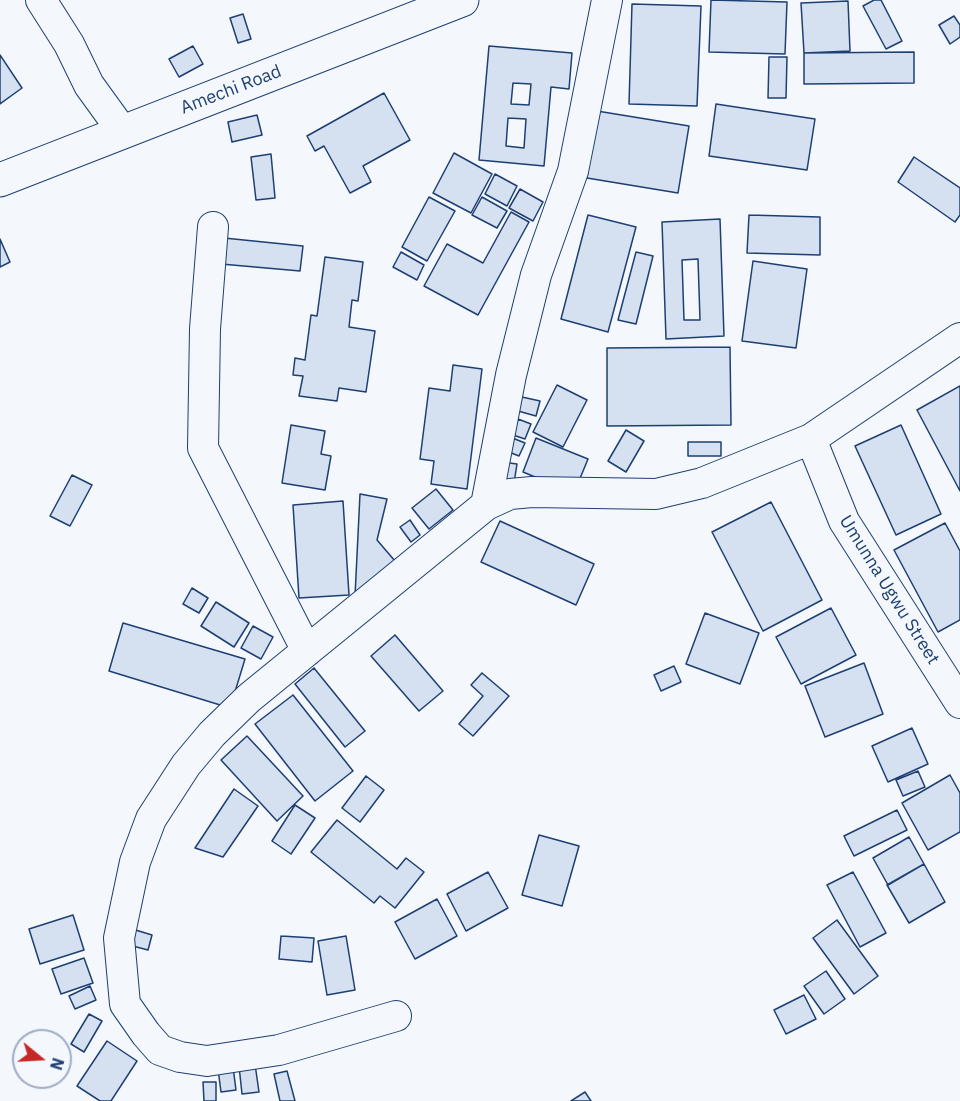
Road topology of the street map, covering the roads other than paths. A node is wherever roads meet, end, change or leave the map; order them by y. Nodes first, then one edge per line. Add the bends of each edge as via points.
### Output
1 (41, 0) edge
2 (462, 0) edge
3 (607, 0) edge
4 (123, 132) junction
5 (0, 180) edge
6 (213, 227) dead end
7 (960, 338) edge
8 (811, 439) junction
9 (486, 505) junction
10 (307, 651) junction
11 (960, 704) edge
12 (396, 1016) dead end

1 - 4 street via 89,85
2 - 4 main road, Amechi Road
3 - 9 street via 573,171 537,275 511,375
4 - 5 main road, Amechi Road
6 - 10 street via 205,329 203,448
7 - 8 street
8 - 9 street via 702,483 656,494 532,492 510,495
8 - 11 street, Umunna Ugwu Street via 844,521
9 - 10 street
10 - 12 street via 212,734 186,765 151,819 135,862 119,938 125,1004 160,1050 207,1061 279,1050

